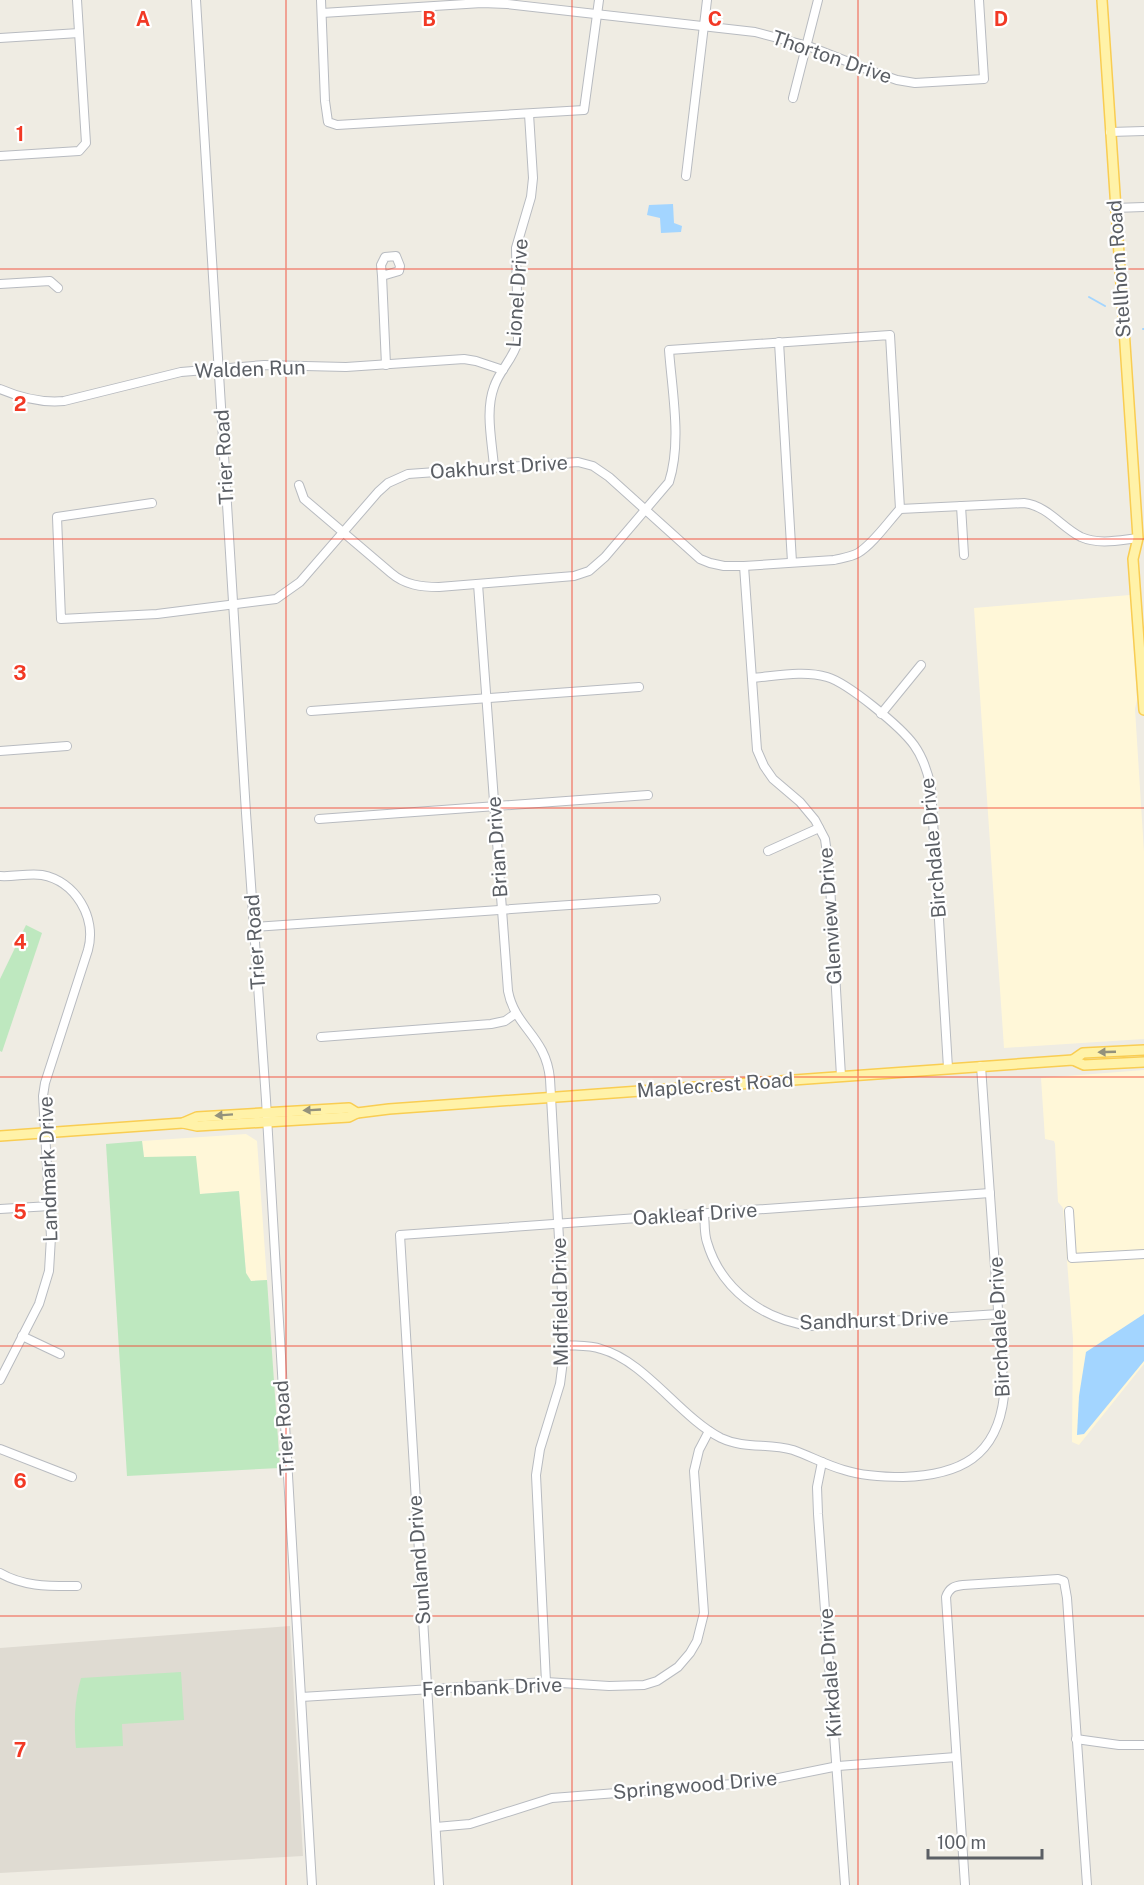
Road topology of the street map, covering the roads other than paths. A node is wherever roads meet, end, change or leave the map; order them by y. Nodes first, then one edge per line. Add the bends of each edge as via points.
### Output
1 (77, 0) edge
2 (196, 0) edge
3 (321, 0) edge
4 (599, 0) edge
5 (707, 0) edge
6 (818, 0) edge
7 (979, 0) edge
8 (1102, 0) edge
9 (322, 13) junction
10 (598, 13) junction
11 (704, 26) junction
12 (79, 33) junction
13 (0, 38) edge
14 (808, 46) junction
15 (794, 98) dead end
16 (529, 114) junction
17 (1144, 131) edge
18 (1110, 132) junction
19 (0, 156) edge
20 (686, 176) dead end
21 (1144, 207) edge
22 (1114, 208) junction
23 (382, 276) dead end
24 (0, 284) edge
25 (58, 288) dead end
26 (779, 342) junction
27 (386, 365) junction
28 (219, 369) junction
29 (503, 370) junction
30 (0, 389) edge
31 (494, 466) junction
32 (299, 485) dead end
33 (152, 503) dead end
34 (961, 506) junction
35 (900, 509) junction
36 (645, 510) junction
37 (342, 533) junction
38 (1138, 538) junction
39 (1144, 550) edge
40 (964, 555) dead end
41 (792, 562) junction
42 (744, 566) junction
43 (478, 584) junction
44 (232, 605) junction
45 (921, 665) dead end
46 (752, 678) junction
47 (639, 687) dead end
48 (486, 697) junction
49 (1144, 710) edge
50 (311, 711) dead end
51 (881, 714) junction
52 (67, 746) dead end
53 (0, 751) edge
54 (648, 795) dead end
55 (495, 806) junction
56 (319, 819) dead end
57 (819, 828) junction
58 (768, 851) dead end
59 (0, 876) edge
60 (656, 898) dead end
61 (501, 910) junction
62 (254, 927) junction
63 (515, 1014) junction
64 (321, 1037) dead end
65 (1144, 1050) edge
66 (1073, 1060) junction
67 (1144, 1062) edge
68 (981, 1066) junction
69 (948, 1068) junction
70 (841, 1076) junction
71 (551, 1098) junction
72 (266, 1112) junction
73 (357, 1113) junction
74 (183, 1123) junction
75 (266, 1123) junction
76 (45, 1132) junction
77 (0, 1136) edge
78 (990, 1193) junction
79 (50, 1206) junction
80 (0, 1209) edge
81 (1069, 1211) dead end
82 (704, 1214) junction
83 (558, 1224) junction
84 (400, 1235) joint
85 (1144, 1254) edge
86 (999, 1314) junction
87 (22, 1336) junction
88 (565, 1345) junction
89 (60, 1354) dead end
90 (0, 1380) edge
91 (709, 1431) junction
92 (0, 1449) edge
93 (822, 1462) junction
94 (72, 1477) dead end
95 (0, 1574) edge
96 (77, 1586) dead end
97 (546, 1682) junction
98 (427, 1689) junction
99 (301, 1697) junction
100 (1076, 1739) junction
101 (1144, 1745) edge
102 (956, 1757) junction
103 (838, 1766) junction
104 (436, 1827) junction
105 (312, 1885) edge
106 (439, 1885) edge
107 (845, 1885) edge
108 (965, 1885) edge
109 (1087, 1885) edge

1 - 12 street
2 - 28 street, Trier Road
3 - 9 street
4 - 10 street
5 - 11 street
6 - 14 street
7 - 14 street, Thorton Drive via 984,79 915,83 897,80
8 - 18 main road, Stellhorn Road
9 - 10 street, Thorton Drive via 483,3
9 - 16 street via 328,122 338,125
10 - 11 street, Thorton Drive
10 - 16 street via 584,110
11 - 14 street, Thorton Drive via 755,32
11 - 20 street
12 - 13 street
12 - 19 street via 86,143 79,151
14 - 15 street
16 - 29 street, Lionel Drive via 533,178 516,248 518,341
17 - 18 street
18 - 22 main road, Stellhorn Road
21 - 22 street
22 - 38 main road, Stellhorn Road
23 - 27 street
24 - 25 street via 50,281
26 - 35 street via 890,335
26 - 36 street via 669,350 674,468 669,482
26 - 41 street
27 - 28 street, Walden Run
27 - 29 street, Walden Run via 464,359
28 - 30 street, Walden Run via 172,373 64,401 17,396
28 - 44 street, Trier Road
29 - 31 street, Lionel Drive via 490,402
31 - 36 street, Oakhurst Drive via 583,462 597,468
31 - 37 street, Oakhurst Drive via 399,477 378,492
32 - 37 street via 304,499
33 - 44 street, Oakhurst Drive via 57,517 61,619
34 - 35 street
34 - 38 street via 1034,504 1083,537 1103,541
34 - 40 street
35 - 41 street, Oakhurst Drive via 859,553 834,560
36 - 42 street, Oakhurst Drive via 700,559 724,566
36 - 43 street via 605,557 583,574
37 - 43 street via 406,583 428,587
37 - 44 street, Oakhurst Drive via 286,593 269,600
38 - 39 main road, Stellhorn Road
38 - 49 main road, Stellhorn Road via 1133,558
41 - 42 street, Oakhurst Drive
42 - 46 street, Glenview Drive
43 - 48 street, Brian Drive
44 - 62 street, Trier Road
45 - 51 street
46 - 51 street, Birchdale Drive via 811,674 826,677
46 - 57 street, Glenview Drive via 757,750 764,766 808,810
47 - 48 street
48 - 50 street
48 - 55 street, Brian Drive
51 - 69 street, Birchdale Drive via 913,743 931,788
52 - 53 street
54 - 55 street
55 - 56 street
55 - 61 street, Brian Drive
57 - 58 street
57 - 70 street, Glenview Drive via 825,838 829,868
59 - 76 street, Landmark Drive via 42,875 60,881 80,900 90,926 89,946 45,1083
60 - 61 street
61 - 62 street
61 - 63 street, Brian Drive via 508,991
62 - 72 street, Trier Road
63 - 64 street via 491,1024
63 - 71 street, Brian Drive via 545,1054
65 -> 66 main road, Maplecrest Road via 1083,1053
66 - 67 main road, Maplecrest Road via 1084,1065
66 - 68 main road, Maplecrest Road
68 - 69 main road, Maplecrest Road
68 - 78 street, Birchdale Drive
69 - 70 main road, Maplecrest Road
70 - 71 main road, Maplecrest Road
71 - 73 main road, Maplecrest Road
71 - 83 street, Midfield Drive
73 -> 72 main road, Maplecrest Road via 349,1108
72 -> 74 main road, Maplecrest Road via 197,1117
72 - 75 street, Trier Road
73 - 75 main road, Maplecrest Road via 349,1117
74 - 75 main road, Maplecrest Road
74 - 76 main road, Maplecrest Road
75 - 99 street, Trier Road
76 - 77 main road, Maplecrest Road
76 - 79 street, Landmark Drive
78 - 82 street, Oakleaf Drive
78 - 86 street, Birchdale Drive
79 - 80 street
79 - 87 street, Landmark Drive via 49,1271 39,1304
81 - 85 street via 1072,1258
82 - 83 street, Oakleaf Drive
82 - 86 street, Sandhurst Drive via 706,1241 725,1278 751,1304 784,1321 812,1326
83 - 84 street, Oakleaf Drive
83 - 88 street, Midfield Drive
84 - 98 street, Sunland Drive
86 - 93 street, Birchdale Drive via 1004,1396 998,1428 978,1455 965,1464 933,1474 882,1477 845,1471
87 - 89 street
87 - 90 street, Landmark Drive
88 - 91 street via 599,1348 624,1359
88 - 97 street, Midfield Drive via 560,1384 540,1449 537,1475
91 - 93 street via 737,1444 780,1447
91 - 97 street, Fernbank Drive via 694,1471 704,1613 697,1641 678,1667 657,1681 633,1686
92 - 94 street
93 - 103 street, Kirkdale Drive via 817,1487 818,1515
95 - 96 street via 39,1586
97 - 98 street, Fernbank Drive
98 - 99 street, Fernbank Drive
98 - 104 street, Sunland Drive
99 - 105 street, Trier Road
100 - 101 street
100 - 102 street via 1064,1581 954,1586 948,1590 946,1604
100 - 109 street
102 - 103 street, Springwood Drive
102 - 108 street
103 - 104 street, Springwood Drive via 759,1782 552,1798 470,1824
103 - 107 street, Kirkdale Drive
104 - 106 street, Sunland Drive

